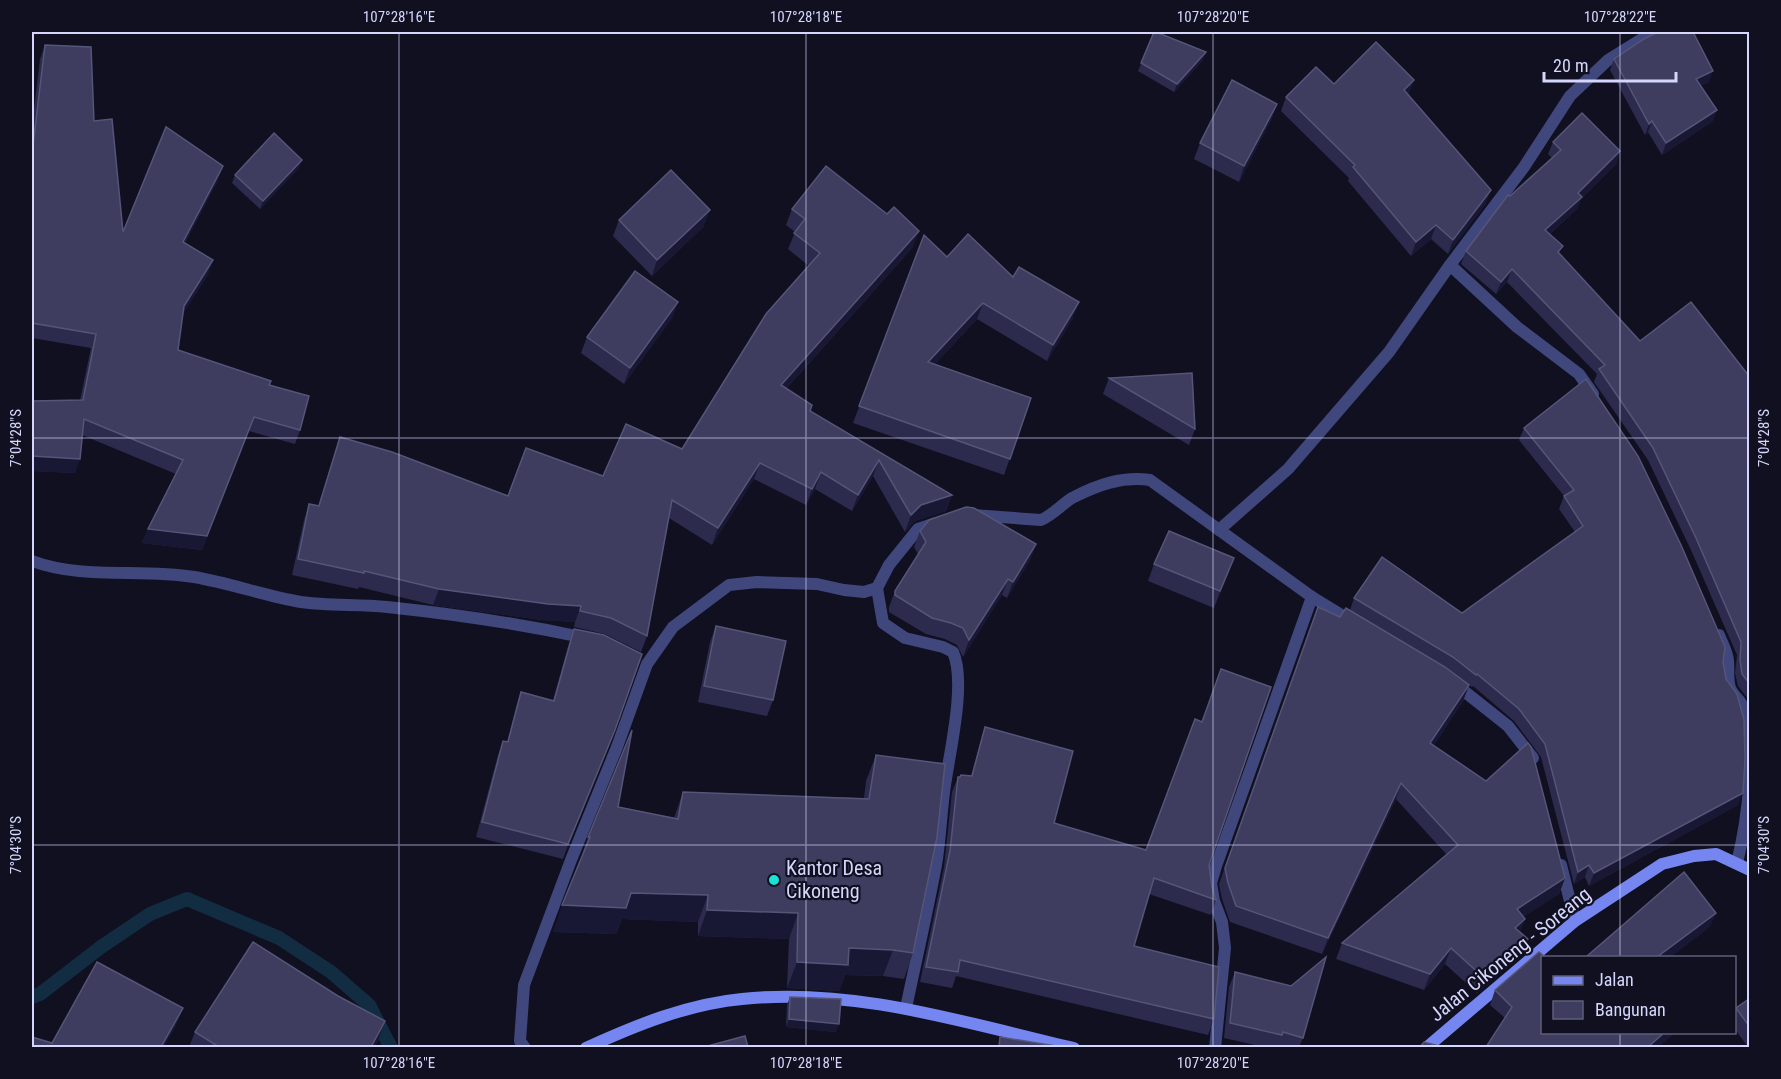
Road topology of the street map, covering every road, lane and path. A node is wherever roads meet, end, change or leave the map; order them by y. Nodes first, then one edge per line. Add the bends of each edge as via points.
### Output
1 (1653, 32) edge
2 (1450, 265) junction
3 (1598, 401) edge
4 (1219, 530) junction
5 (32, 561) edge
6 (877, 588) junction
7 (1312, 597) junction
8 (1715, 627) edge
9 (1362, 628) edge
10 (603, 642) edge
11 (1444, 676) edge
12 (1536, 770) edge
13 (1557, 851) edge
14 (1737, 863) junction
15 (1749, 870) edge
16 (1575, 921) junction
17 (906, 1008) junction
18 (525, 1047) edge
19 (586, 1047) edge
20 (1074, 1047) edge
21 (1215, 1047) edge
22 (1426, 1047) edge

1 - 2 street via 1608,60 1570,96 1524,167
2 - 3 street via 1517,327 1579,374
2 - 4 street via 1389,352 1288,469
4 - 6 street via 1150,480 1120,479 1071,499 1041,520 954,517 918,529 889,565
4 - 7 street
5 - 10 street via 96,572 194,577 301,602 386,607 536,627
6 - 17 street via 883,623 905,638 953,652 959,675 936,864
6 - 18 street via 864,591 757,582 729,585 673,627 643,662 524,985 520,1041
7 - 9 street
7 - 21 street via 1211,884 1225,948
8 - 14 street via 1729,658 1730,690 1740,702 1748,731 1745,830
11 - 12 street via 1508,726 1533,759
13 - 16 street
14 - 15 street, Jalan Cikoneng - Soreang
14 - 16 street, Jalan Cikoneng - Soreang via 1716,854 1662,864
16 - 22 street, Jalan Cikoneng - Soreang
17 - 19 street via 822,996 742,999 674,1012
17 - 20 street

